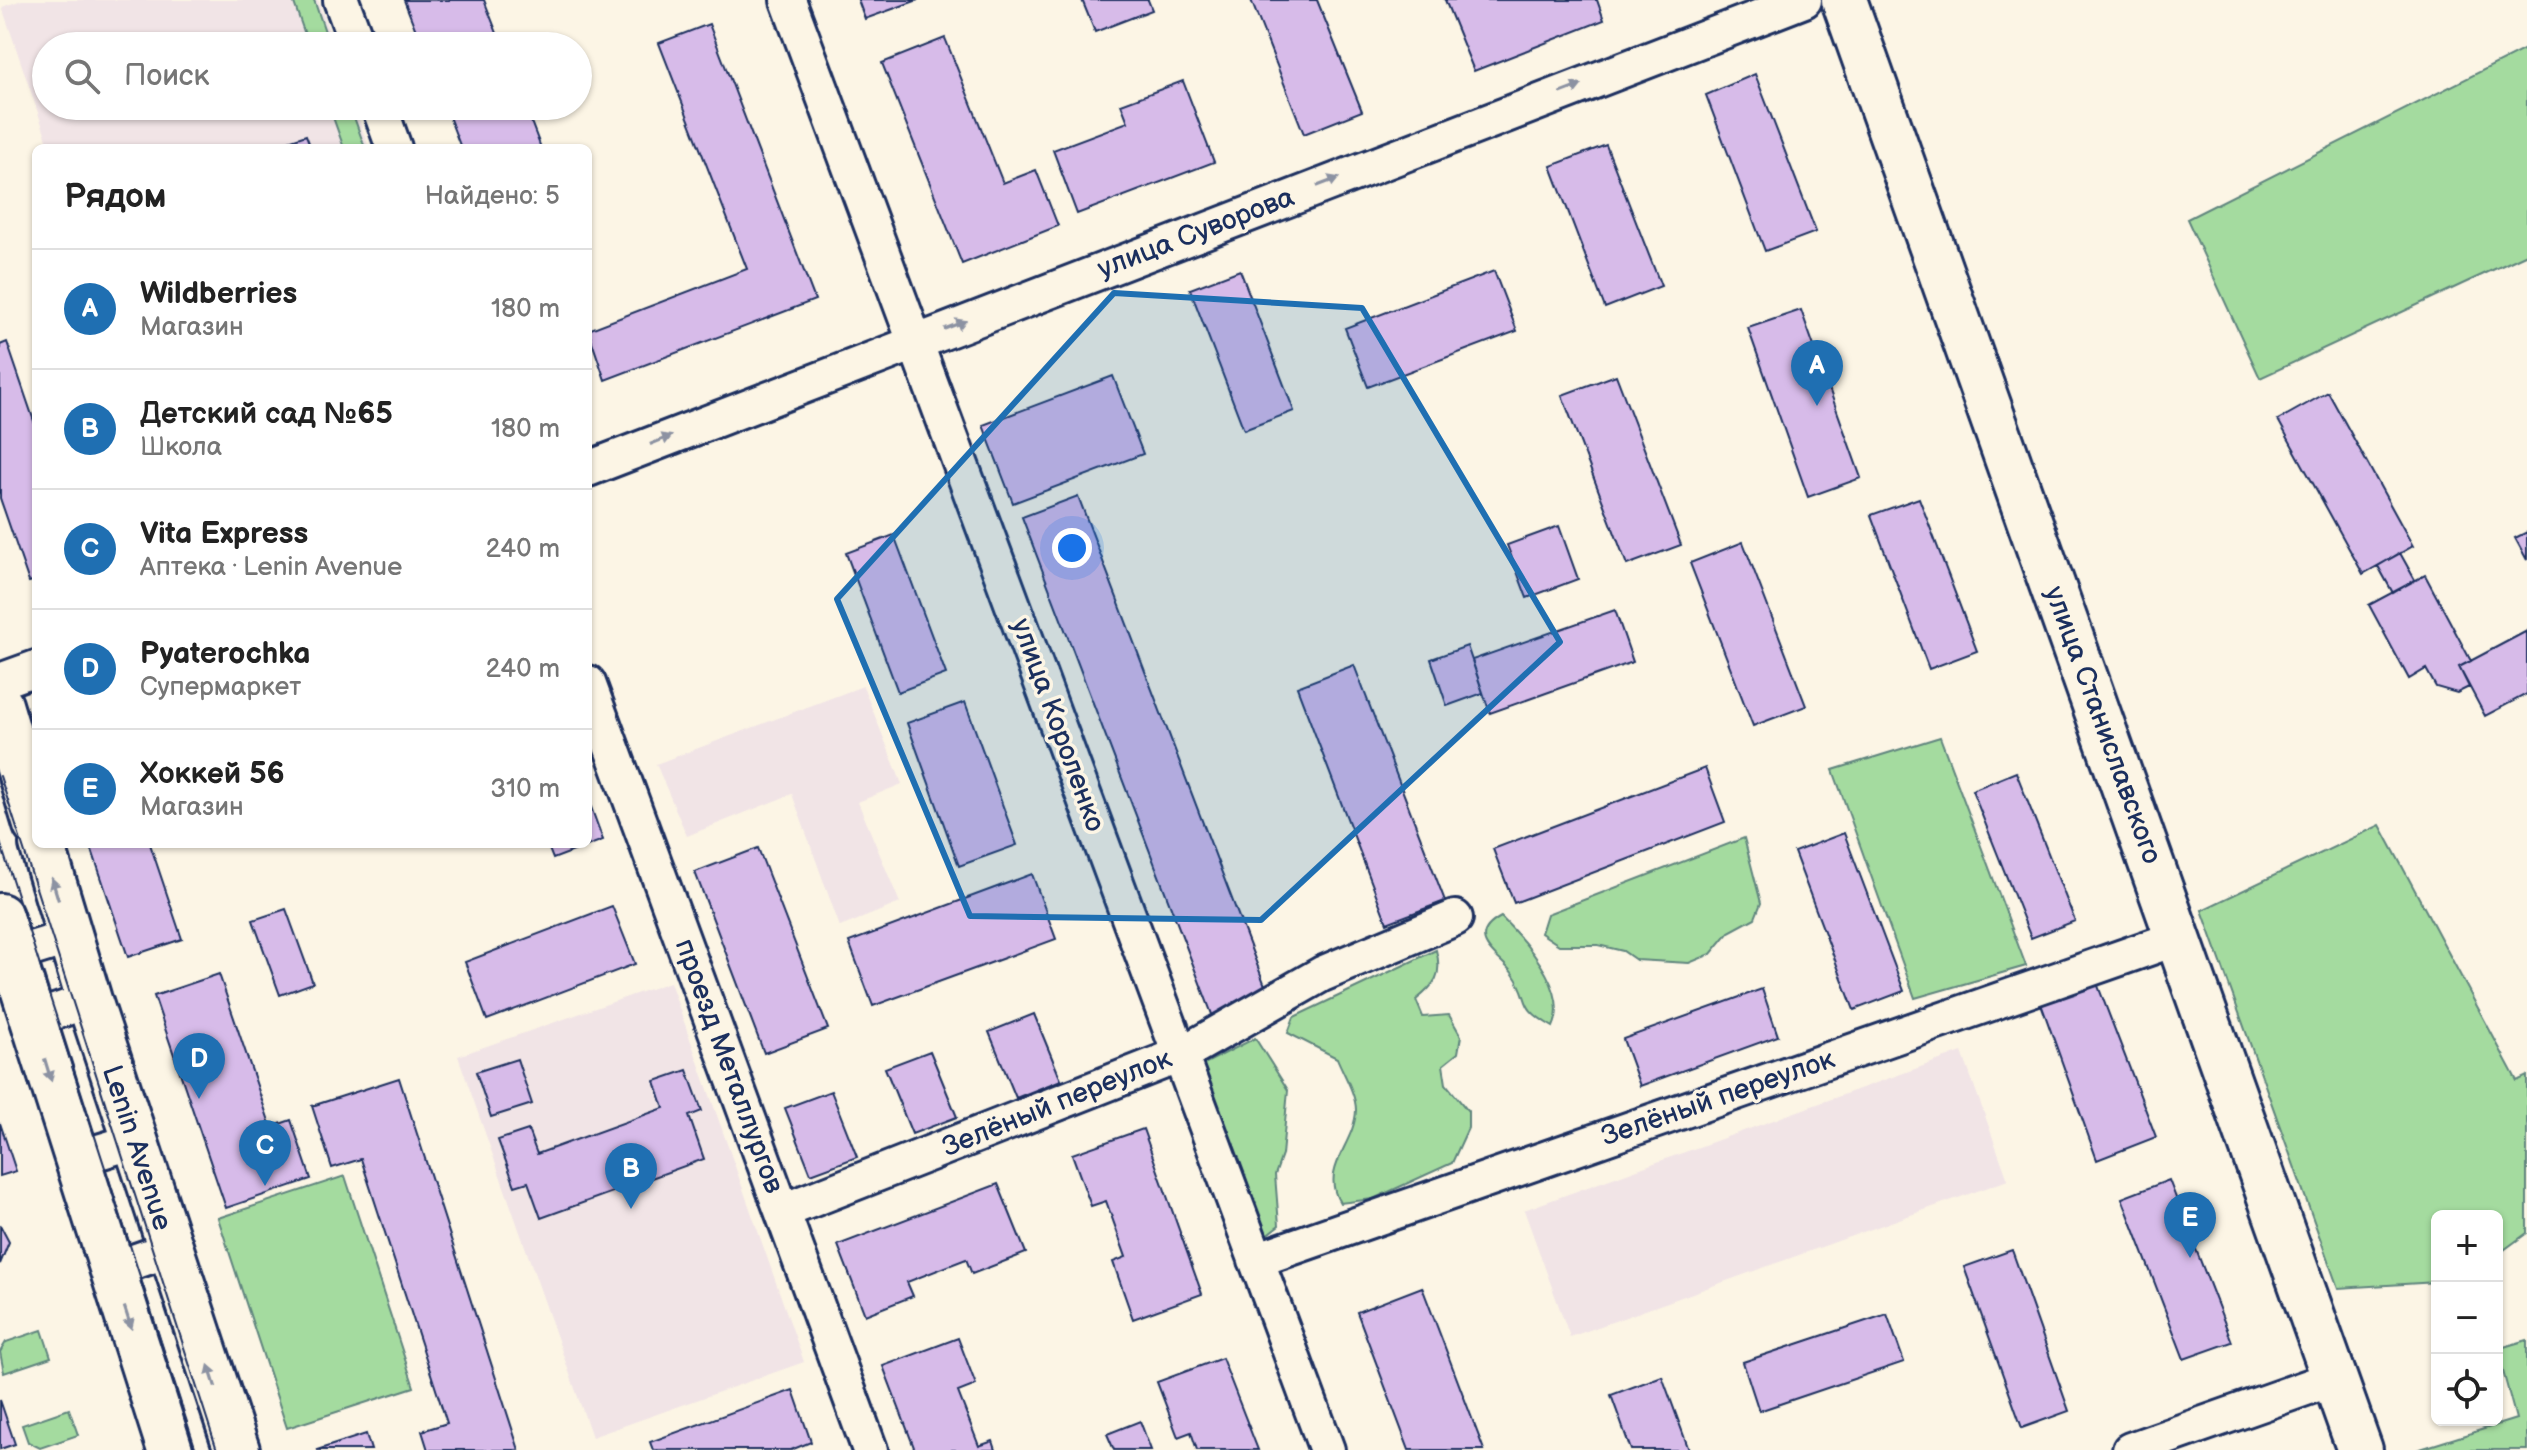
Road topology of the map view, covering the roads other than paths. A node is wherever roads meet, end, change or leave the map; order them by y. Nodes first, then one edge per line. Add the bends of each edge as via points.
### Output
1 (341, 0) edge
2 (788, 0) edge
3 (1804, 0) edge
4 (1844, 0) edge
5 (353, 32) edge
6 (384, 120) edge
7 (393, 144) edge
8 (914, 340) junction
9 (592, 467) edge
10 (32, 669) edge
11 (0, 681) edge
12 (592, 694) edge
13 (0, 705) edge
14 (32, 812) edge
15 (43, 848) edge
16 (1455, 918) dead end
17 (6, 935) edge
18 (70, 937) junction
19 (2180, 937) junction
20 (89, 1000) junction
21 (32, 1020) junction
22 (1180, 1055) junction
23 (135, 1141) junction
24 (75, 1159) junction
25 (783, 1211) junction
26 (171, 1249) junction
27 (1256, 1260) junction
28 (113, 1269) junction
29 (2337, 1377) junction
30 (227, 1447) edge
31 (170, 1450) edge
32 (870, 1450) edge
33 (1327, 1450) edge
34 (2130, 1450) edge
35 (2360, 1450) edge

1 - 5 street
2 - 8 street, улица Короленко
8 -> 3 street, улица Суворова
4 - 19 main road, улица Станиславского
6 - 7 street
9 -> 8 street, улица Суворова
8 - 22 street, улица Короленко
10 - 11 street
12 - 25 street, проезд Металлургов
13 - 14 main road
18 -> 15 main road, Lenin Avenue
16 - 22 street, Зелёный переулок via 1322,974
17 - 18 street
17 - 21 main road
18 - 20 main road, Lenin Avenue
19 - 27 street, Зелёный переулок
19 - 29 main road, улица Станиславского
20 - 21 street
20 - 23 main road, Lenin Avenue
21 -> 24 main road
22 - 25 street, Зелёный переулок
22 - 27 street, улица Короленко
23 - 24 street
23 - 26 main road, Lenin Avenue
24 - 28 main road
25 - 32 street, проезд Металлургов
26 - 28 street
30 -> 26 main road, Lenin Avenue
27 - 33 street, улица Короленко
28 -> 31 main road
29 - 34 street
29 - 35 main road, улица Станиславского

